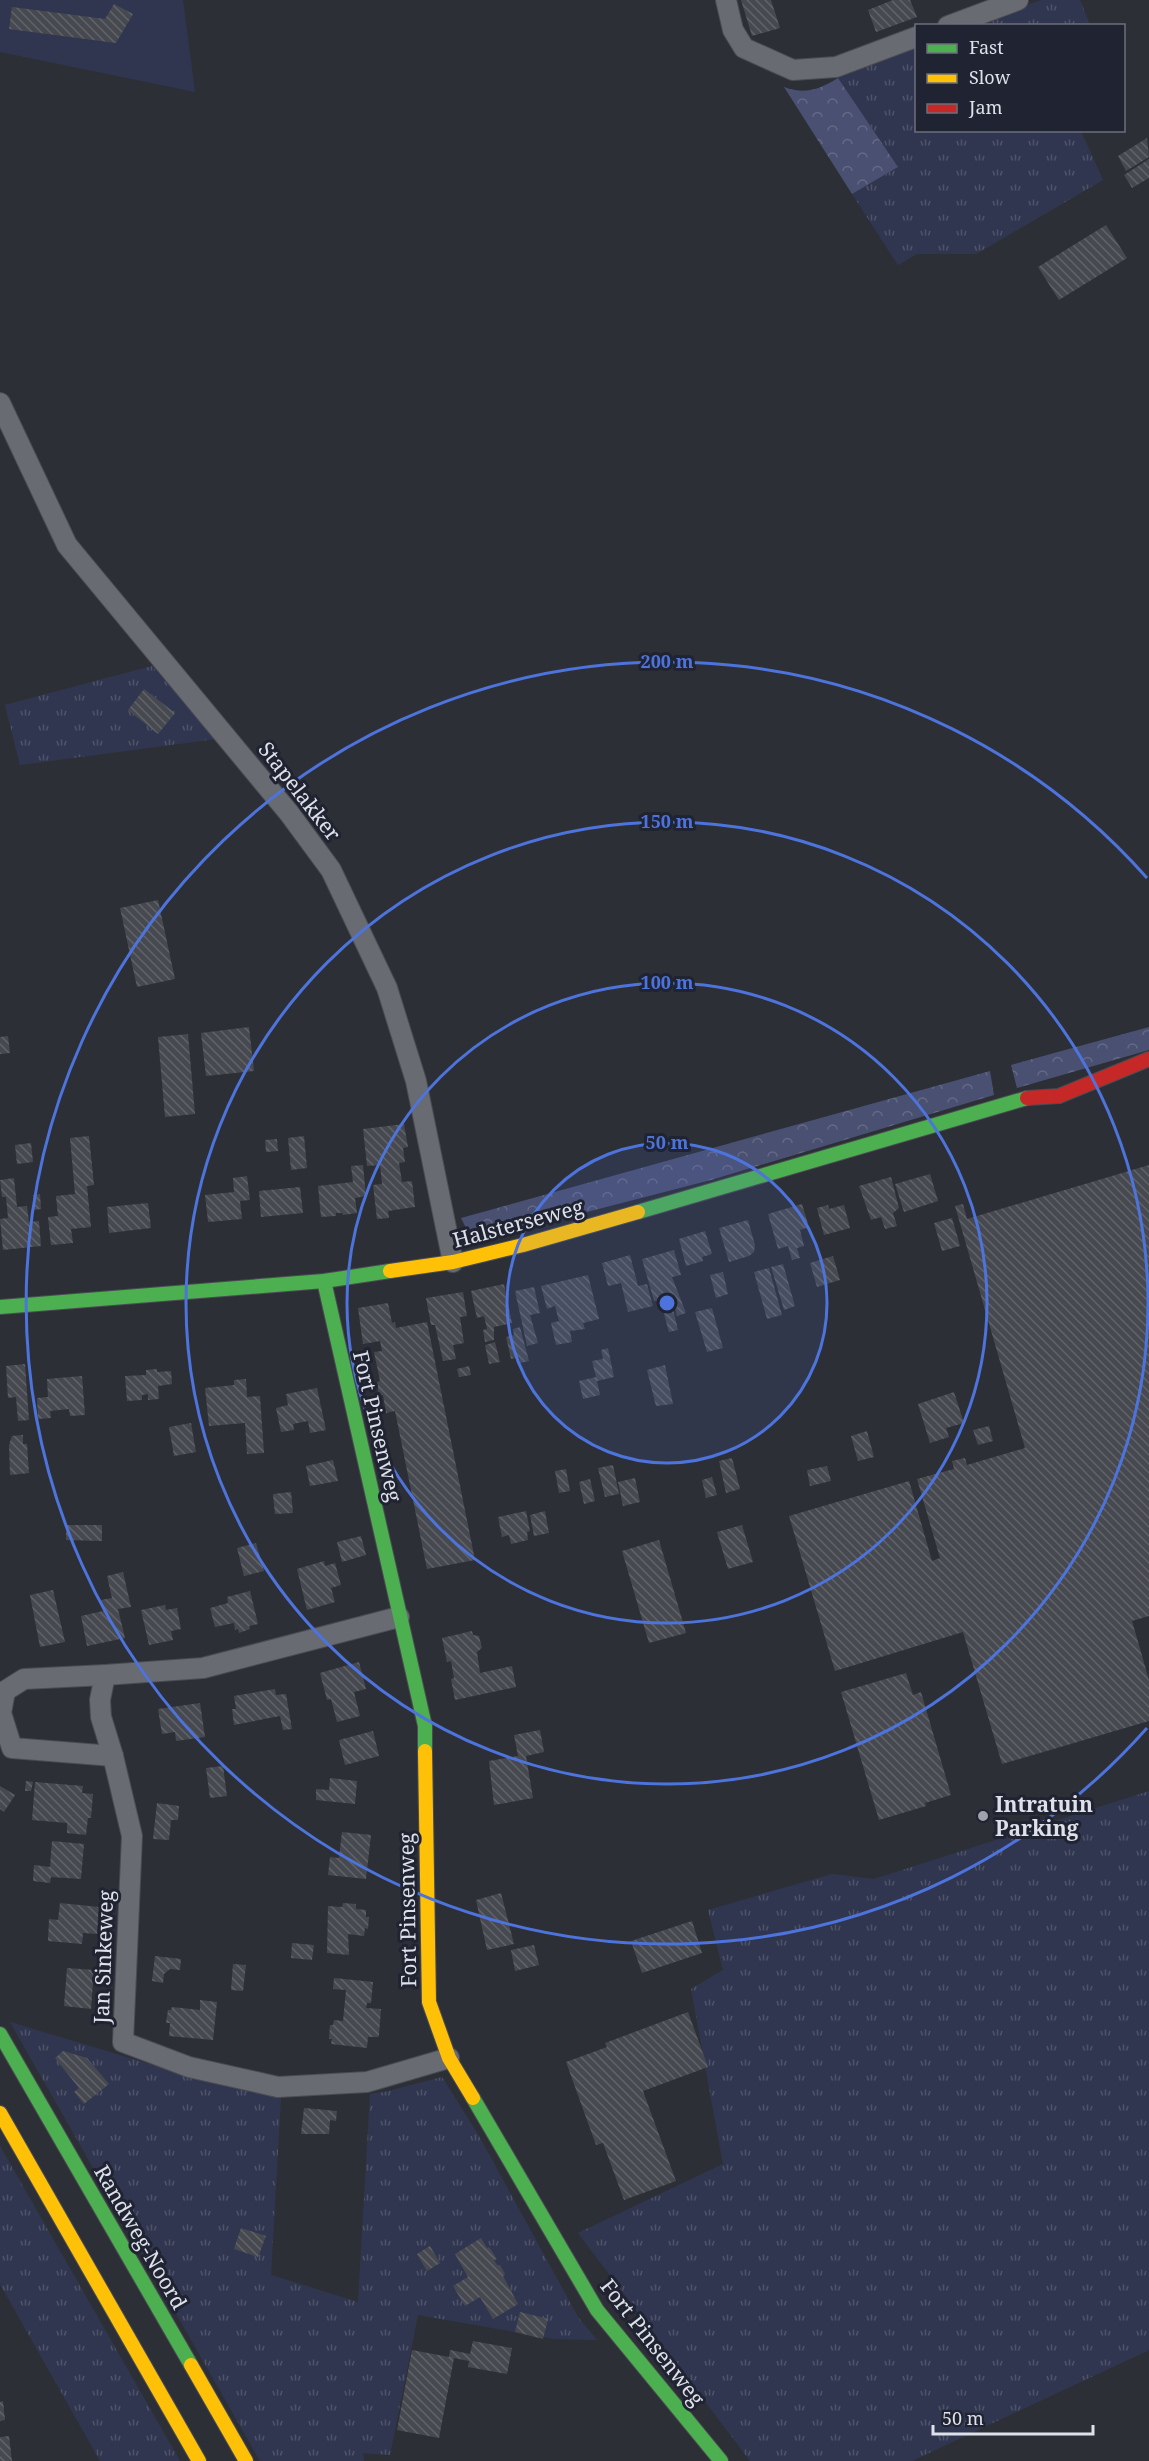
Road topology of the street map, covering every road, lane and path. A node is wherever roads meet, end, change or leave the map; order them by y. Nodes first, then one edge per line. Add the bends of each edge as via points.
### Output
1 (726, 0) edge
2 (1018, 0) edge
3 (953, 24) edge
4 (915, 37) edge
5 (0, 403) edge
6 (1149, 1059) edge
7 (1055, 1081) dead end
8 (1031, 1097) junction
9 (453, 1262) junction
10 (324, 1281) junction
11 (0, 1307) edge
12 (399, 1617) junction
13 (105, 1675) junction
14 (113, 1756) junction
15 (0, 2034) edge
16 (449, 2058) junction
17 (0, 2113) edge
18 (199, 2461) edge
19 (246, 2461) edge
20 (721, 2461) edge

1 - 4 street via 734,30 744,48 793,70 836,67
2 - 3 street
5 - 9 street, Stapelakker via 67,545 289,813 331,870 387,988 413,1071
6 - 8 main road, Halsterseweg via 1059,1096
7 - 8 main road, Halsterseweg
8 - 9 main road, Halsterseweg via 524,1245
9 - 10 main road, Halsterseweg
10 - 11 main road, Halsterseweg
10 - 12 main road, Fort Pinsenweg
12 - 13 street via 203,1668
12 - 16 main road, Fort Pinsenweg via 425,1726 429,2002
13 - 14 street, Jan Sinkeweg via 101,1717
13 - 14 street via 24,1679 5,1691 1,1713 12,1748
14 - 16 street, Jan Sinkeweg via 132,1836 123,2042 189,2067 278,2087 366,2082
15 - 19 main road, Randweg-Noord
16 - 20 main road, Fort Pinsenweg via 597,2310
17 - 18 main road

